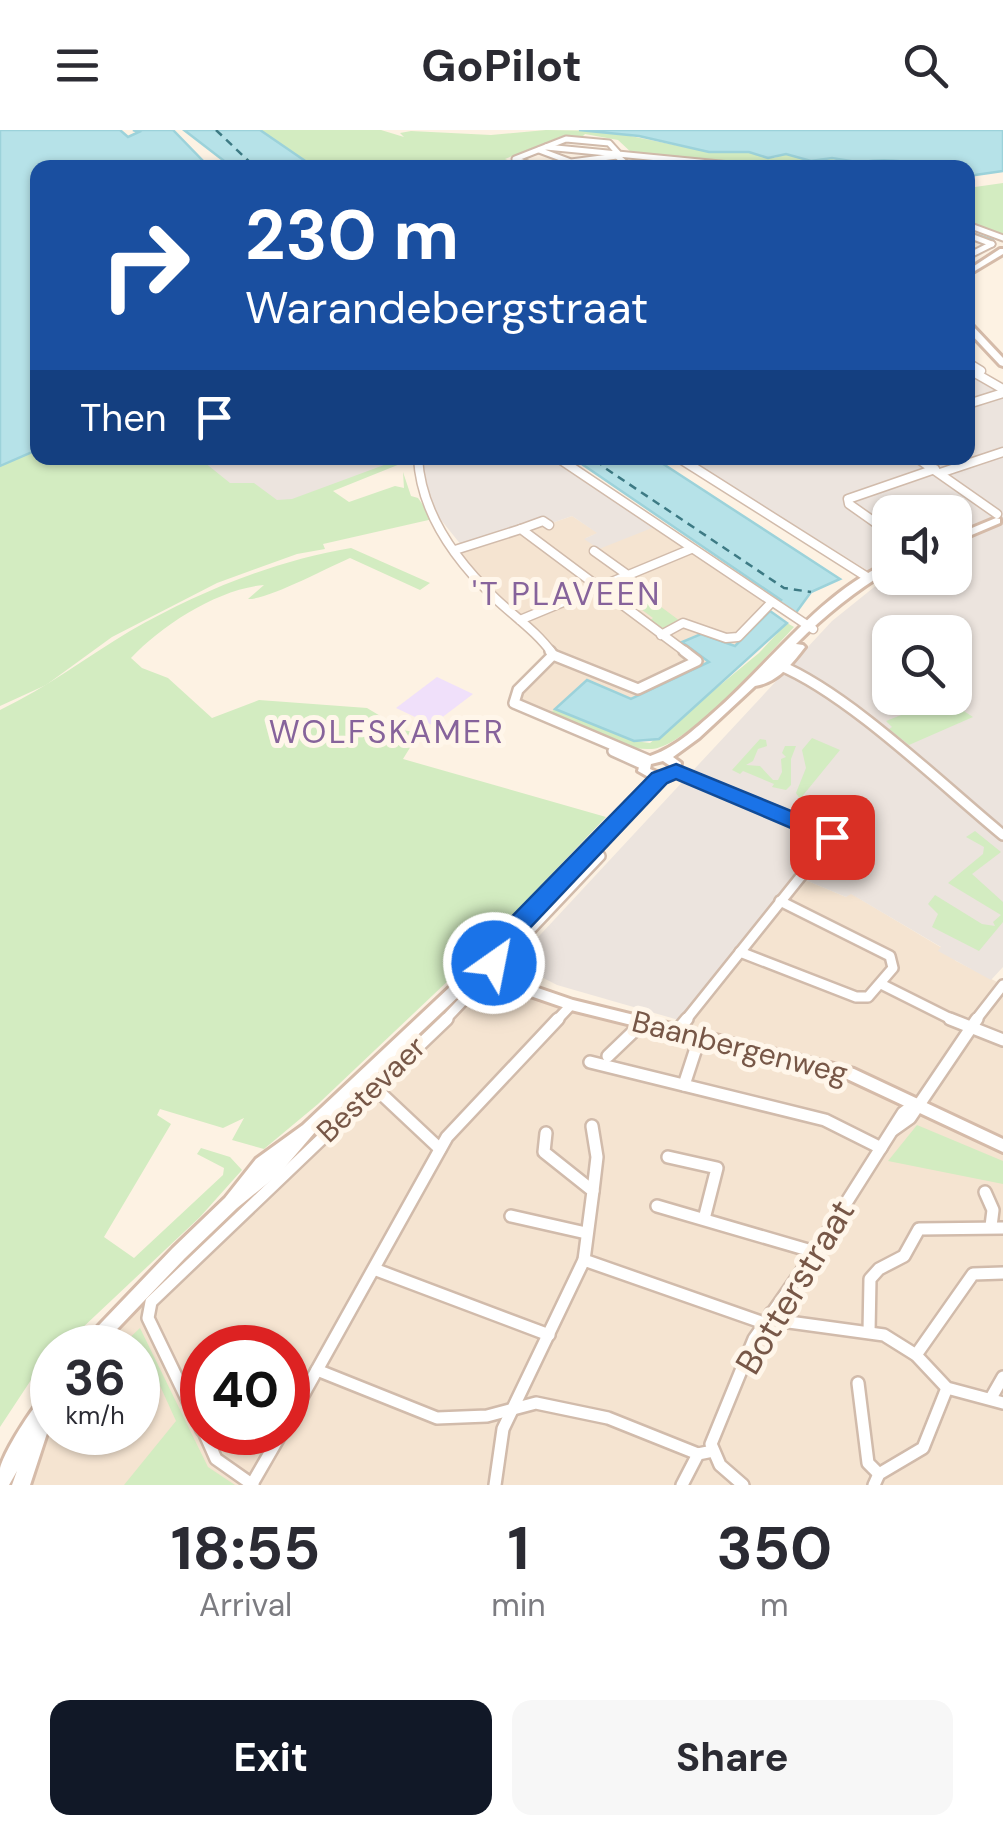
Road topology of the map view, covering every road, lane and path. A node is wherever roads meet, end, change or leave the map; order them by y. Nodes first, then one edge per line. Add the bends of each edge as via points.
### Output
1 (543, 148) junction
2 (617, 155) junction
3 (517, 160) edge
4 (564, 160) edge
5 (598, 160) edge
6 (622, 160) edge
7 (656, 160) edge
8 (975, 228) edge
9 (975, 238) edge
10 (1003, 238) edge
11 (1003, 249) edge
12 (975, 252) edge
13 (975, 262) edge
14 (975, 268) edge
15 (975, 333) edge
16 (1003, 363) edge
17 (975, 376) edge
18 (1003, 391) edge
19 (975, 401) edge
20 (1003, 452) edge
21 (975, 460) edge
22 (418, 465) edge
23 (568, 465) edge
24 (690, 465) edge
25 (928, 465) edge
26 (958, 465) edge
27 (937, 471) junction
28 (1001, 518) edge
29 (872, 521) edge
30 (549, 525) dead end
31 (521, 528) junction
32 (972, 531) edge
33 (692, 549) junction
34 (455, 550) junction
35 (594, 551) dead end
36 (872, 574) edge
37 (629, 576) junction
38 (867, 577) junction
39 (600, 588) junction
40 (771, 603) junction
41 (520, 620) junction
42 (811, 627) junction
43 (660, 635) junction
44 (554, 655) junction
45 (777, 664) junction
46 (671, 763) junction
47 (650, 769) junction
48 (1003, 835) edge
49 (593, 858) junction
50 (780, 901) junction
51 (740, 952) junction
52 (488, 971) junction
53 (880, 984) junction
54 (1003, 985) edge
55 (570, 1005) junction
56 (638, 1022) junction
57 (970, 1029) junction
58 (677, 1031) junction
59 (700, 1036) junction
60 (1003, 1040) edge
61 (608, 1056) dead end
62 (590, 1062) dead end
63 (684, 1085) junction
64 (374, 1088) junction
65 (915, 1104) junction
66 (592, 1126) dead end
67 (546, 1133) dead end
68 (1003, 1146) edge
69 (881, 1148) junction
70 (440, 1149) junction
71 (668, 1157) dead end
72 (593, 1191) junction
73 (986, 1192) dead end
74 (657, 1206) dead end
75 (512, 1216) dead end
76 (704, 1219) junction
77 (997, 1227) edge
78 (586, 1233) junction
79 (816, 1252) junction
80 (584, 1260) junction
81 (374, 1269) junction
82 (1003, 1273) edge
83 (768, 1318) junction
84 (108, 1325) edge
85 (869, 1332) junction
86 (549, 1334) junction
87 (916, 1355) junction
88 (317, 1370) junction
89 (1003, 1377) edge
90 (180, 1383) edge
91 (310, 1383) edge
92 (858, 1383) dead end
93 (947, 1388) junction
94 (997, 1400) edge
95 (512, 1409) junction
96 (30, 1428) edge
97 (713, 1451) junction
98 (698, 1454) junction
99 (31, 1455) edge
100 (215, 1455) edge
101 (269, 1455) edge
102 (876, 1480) edge
103 (0, 1485) edge
104 (20, 1485) edge
105 (252, 1485) edge
106 (495, 1485) edge
107 (682, 1485) edge
108 (744, 1485) edge

1 - 2 street
1 - 3 street
1 - 4 street
2 - 5 street
2 - 6 street
2 - 7 street
8 - 10 street
9 - 12 street via 992,244
11 - 13 street
11 - 14 street
15 - 16 street
17 - 18 street
18 - 19 street
20 - 21 street
22 - 34 street via 420,494
23 - 33 street
24 - 38 street
25 - 27 street
26 - 27 street
27 - 28 street
27 - 29 street via 848,499
28 - 32 street
30 - 31 street
31 - 34 street
31 - 39 street
33 - 37 street
33 - 40 street
34 - 41 street
35 - 37 street
36 - 38 street
37 - 39 street
38 - 42 street
39 - 41 street
39 - 43 street
40 - 42 street
40 - 43 street via 738,637 683,623
41 - 44 street
42 - 45 street
43 - 44 street via 696,660 638,689
44 - 47 street via 514,702
45 - 46 street
45 - 48 street via 803,675
46 - 47 street
46 - 47 street
46 - 50 street via 834,835
47 - 49 street, Bestevaer
49 - 52 street, Bestevaer
49 - 52 street, Bestevaer via 500,944
50 - 51 street
50 - 53 street via 890,956 893,968
51 - 53 street via 856,997 868,998
51 - 58 street
52 - 55 street, Baanbergenweg
52 - 64 street, Bestevaer
52 - 84 street, Bestevaer via 456,990
53 - 57 street
54 - 57 street, Botterstraat
55 - 56 street, Baanbergenweg
55 - 70 street
56 - 58 street, Baanbergenweg
56 - 61 street
57 - 60 street
57 - 65 street, Botterstraat
58 - 59 street, Baanbergenweg
59 - 63 street
59 - 65 street, Baanbergenweg via 849,1072
62 - 63 street
63 - 69 street via 825,1120
64 - 70 street
64 - 90 street, Bestevaer via 156,1297 147,1314
65 - 68 street, Baanbergenweg
65 - 69 street, Botterstraat
66 - 72 street
67 - 72 street via 544,1152
69 - 79 street, Botterstraat
70 - 81 street
71 - 76 street via 716,1168
72 - 78 street
73 - 77 street
74 - 76 street
75 - 78 street
76 - 79 street
77 - 85 street via 919,1229 904,1256 870,1279
78 - 80 street
79 - 83 street, Botterstraat
80 - 83 street
80 - 86 street
81 - 86 street
81 - 88 street
82 - 87 street via 973,1274
83 - 85 street
83 - 97 street, Botterstraat via 716,1429
85 - 87 street
86 - 95 street
87 - 93 street
88 - 91 street
88 - 95 street via 438,1418
89 - 94 street
92 - 102 street
93 - 94 street
93 - 102 street via 923,1448
95 - 98 street via 536,1404 576,1410
95 - 106 street
96 - 103 street
97 - 98 street
97 - 108 street
98 - 107 street
99 - 104 street
100 - 105 street
101 - 105 street

